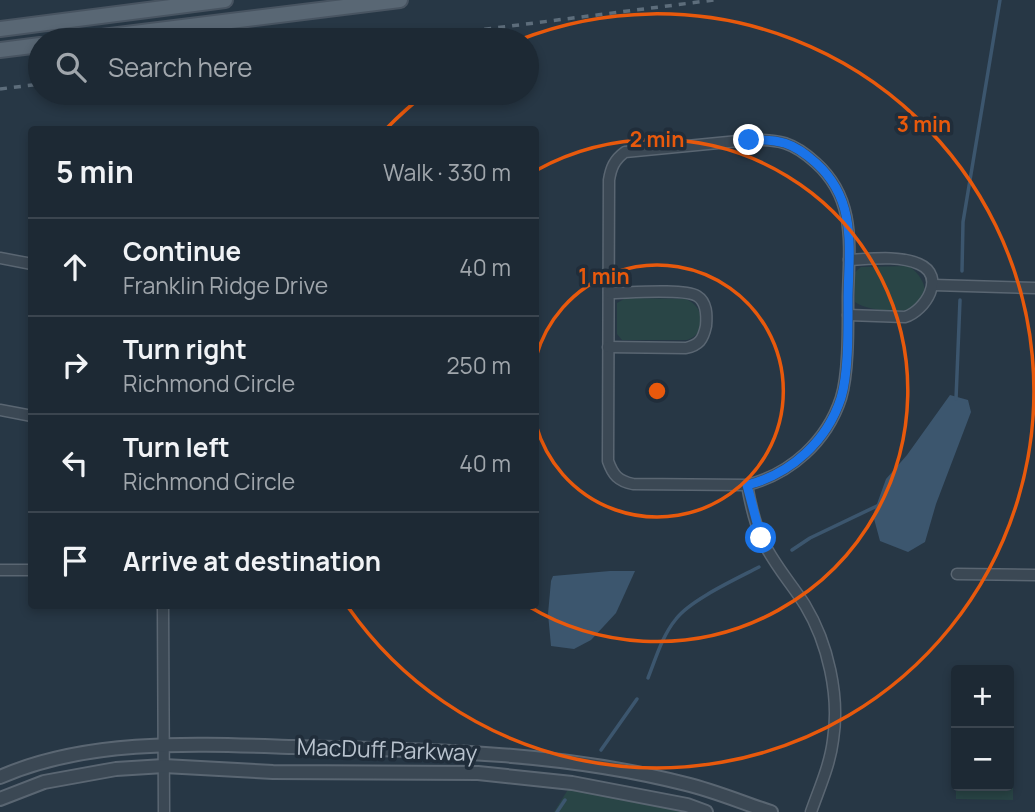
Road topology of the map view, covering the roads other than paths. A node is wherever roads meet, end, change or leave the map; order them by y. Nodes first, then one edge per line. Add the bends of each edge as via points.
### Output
1 (225, 0) edge
2 (400, 0) edge
3 (175, 28) edge
4 (0, 29) edge
5 (28, 46) edge
6 (0, 50) edge
7 (0, 258) edge
8 (849, 260) junction
9 (28, 263) edge
10 (933, 285) junction
11 (1035, 288) edge
12 (608, 293) junction
13 (848, 315) junction
14 (608, 347) junction
15 (0, 410) edge
16 (28, 415) edge
17 (747, 485) junction
18 (0, 570) edge
19 (28, 570) edge
20 (957, 574) dead end
21 (1035, 575) edge
22 (163, 609) edge
23 (164, 745) junction
24 (164, 766) junction
25 (0, 777) edge
26 (0, 799) edge
27 (164, 812) edge
28 (706, 812) edge
29 (771, 812) edge
30 (811, 812) edge

1 - 4 main road
2 - 3 main road
5 - 6 main road
7 - 9 street
8 - 10 street via 911,261 923,265
8 - 12 street via 842,194 827,173 785,141 625,152 611,168 609,180
8 - 13 street
10 - 11 street
10 - 13 street via 930,296 905,317
12 - 14 street
12 - 14 street via 684,293 705,306 706,320 704,337 697,345
13 - 17 street via 844,383 826,429 813,447 785,469
14 - 17 street via 608,461 613,474 633,484
15 - 16 street
17 - 30 street via 761,538 807,609 824,646 831,677 834,739
18 - 19 street
20 - 21 street
22 - 23 street
23 - 24 street
23 - 25 street, MacDuff Parkway via 54,759
23 - 29 street, MacDuff Parkway via 465,751 548,759 687,784
24 - 26 street, MacDuff Parkway via 44,782
24 - 27 street
24 - 28 street, MacDuff Parkway via 273,772 478,773 572,783

